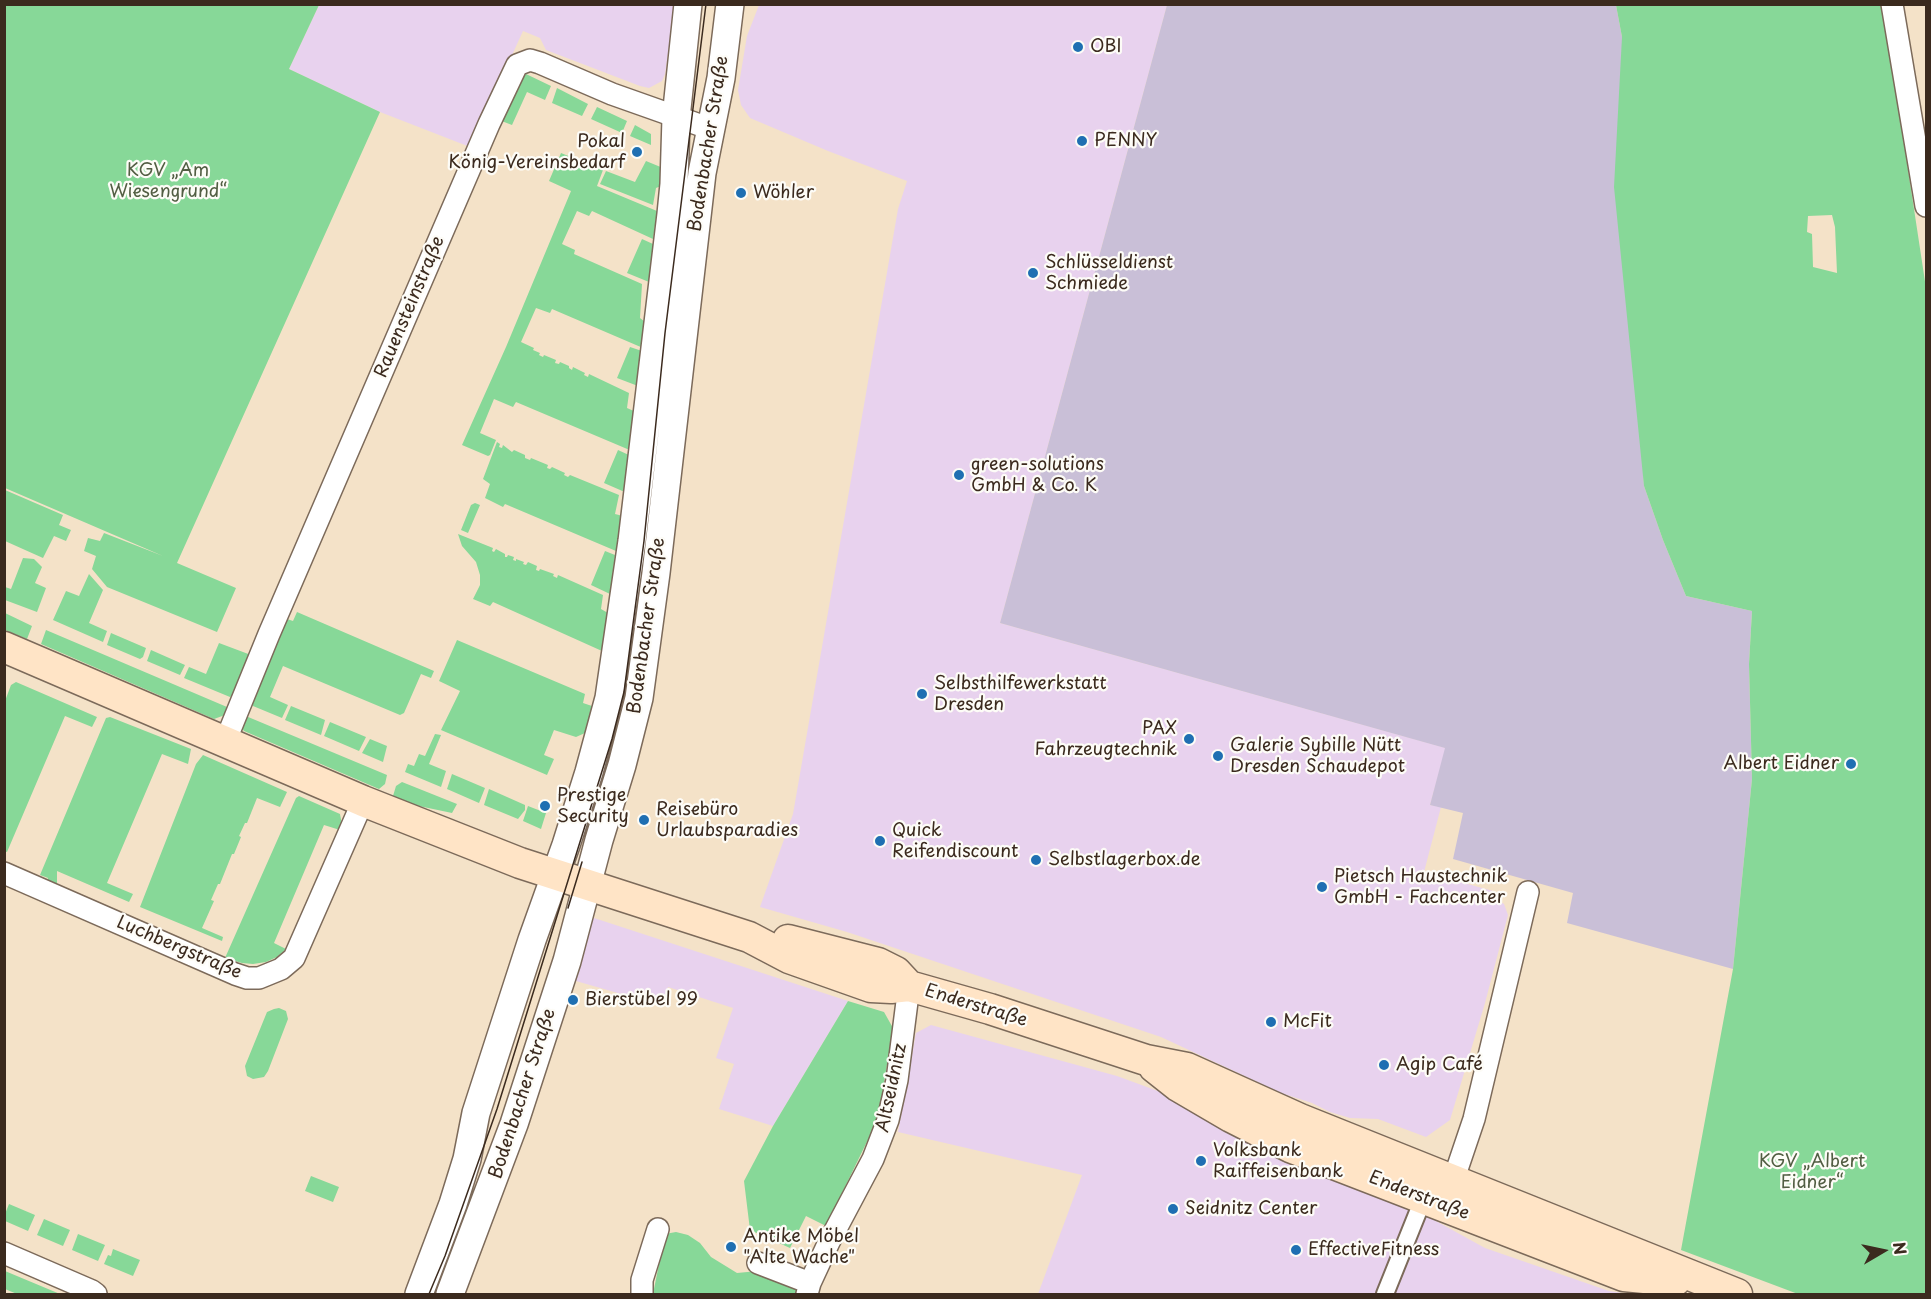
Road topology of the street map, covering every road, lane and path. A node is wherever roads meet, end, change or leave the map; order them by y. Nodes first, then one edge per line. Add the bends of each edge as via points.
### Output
1 (688, 4) edge
2 (730, 4) edge
3 (1892, 4) edge
4 (676, 118) junction
5 (711, 129) junction
6 (1921, 138) edge
7 (1926, 206) edge
8 (4, 647) edge
9 (225, 742) junction
10 (363, 801) junction
11 (4, 873) edge
12 (555, 875) junction
13 (588, 886) junction
14 (1528, 892) dead end
15 (909, 986) junction
16 (1441, 1195) junction
17 (658, 1229) dead end
18 (4, 1253) edge
19 (758, 1263) dead end
20 (809, 1289) edge
21 (1724, 1289) edge
22 (96, 1294) edge
23 (419, 1294) edge
24 (450, 1294) edge
25 (642, 1294) edge
26 (1385, 1294) edge

1 - 4 street, Bodenbacher Straße
2 - 5 street, Bodenbacher Straße
3 - 6 street
4 - 5 street, Rauensteinstraße
4 - 9 street, Rauensteinstraße via 540,63 530,60 517,65
4 - 12 street, Bodenbacher Straße via 671,214 635,522 609,698
5 - 13 street, Bodenbacher Straße via 702,173 643,673
6 - 7 street
8 - 9 main road, Enderstraße
9 - 10 main road, Enderstraße
10 - 11 street, Luchbergstraße via 294,958 281,969 259,978 235,974
10 - 12 main road, Enderstraße
12 - 13 main road, Enderstraße
12 - 23 street, Bodenbacher Straße via 476,1113 453,1204
13 - 15 main road, Enderstraße via 749,937 795,941 878,963 896,972
13 - 24 street, Bodenbacher Straße via 514,1124
14 - 16 street, Enderstraße via 1474,1119
15 - 16 main road, Enderstraße via 1146,1060 1187,1068 1300,1119
15 - 20 street, Altseidnitz via 888,1120
16 - 21 main road, Enderstraße
16 - 26 street
17 - 25 street via 642,1280
18 - 22 street
19 - 20 street, Altseidnitz

